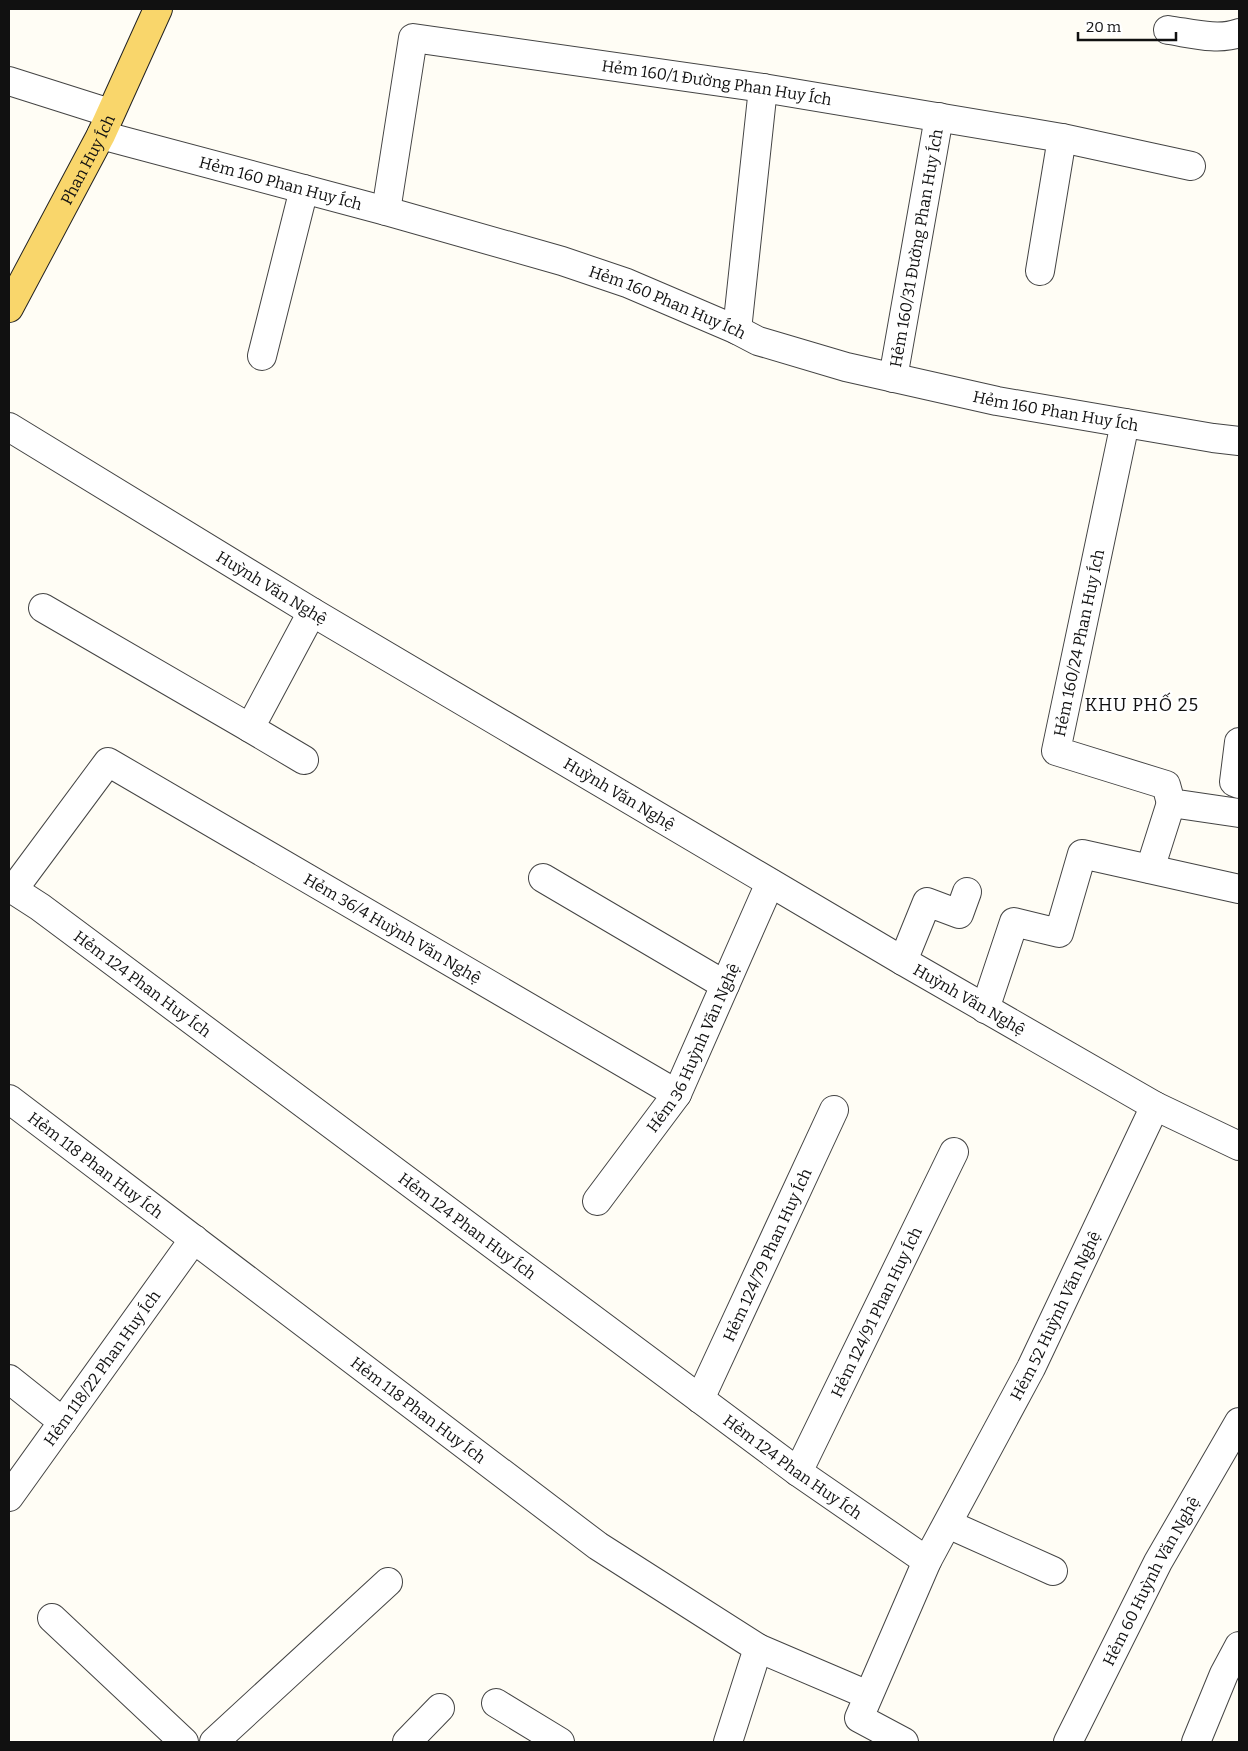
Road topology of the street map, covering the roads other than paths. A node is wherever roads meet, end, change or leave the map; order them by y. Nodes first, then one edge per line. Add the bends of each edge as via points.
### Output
1 (158, 9) edge
2 (1168, 30) dead end
3 (1239, 33) edge
4 (9, 81) edge
5 (763, 88) junction
6 (939, 117) junction
7 (105, 124) junction
8 (1062, 138) junction
9 (1192, 166) dead end
10 (304, 189) junction
11 (386, 211) junction
12 (1040, 271) dead end
13 (9, 308) edge
14 (737, 330) junction
15 (262, 356) dead end
16 (893, 378) junction
17 (1126, 423) junction
18 (9, 427) edge
19 (1239, 441) edge
20 (43, 608) dead end
21 (312, 612) junction
22 (250, 728) junction
23 (1239, 742) edge
24 (304, 760) dead end
25 (1239, 784) edge
26 (1171, 803) junction
27 (1239, 813) edge
28 (1150, 869) junction
29 (542, 878) dead end
30 (770, 883) junction
31 (11, 889) edge
32 (1239, 889) edge
33 (967, 892) dead end
34 (903, 961) junction
35 (725, 985) junction
36 (986, 1009) junction
37 (677, 1094) junction
38 (9, 1099) edge
39 (1155, 1106) junction
40 (834, 1110) dead end
41 (1239, 1146) edge
42 (954, 1152) dead end
43 (597, 1201) dead end
44 (194, 1239) junction
45 (9, 1379) edge
46 (700, 1399) junction
47 (63, 1422) junction
48 (1239, 1422) edge
49 (798, 1472) junction
50 (9, 1497) edge
51 (948, 1524) junction
52 (927, 1561) junction
53 (1053, 1571) dead end
54 (388, 1582) dead end
55 (52, 1618) dead end
56 (1239, 1646) edge
57 (758, 1648) junction
58 (1232, 1678) edge
59 (868, 1695) junction
60 (496, 1703) dead end
61 (440, 1708) dead end
62 (184, 1742) edge
63 (214, 1742) edge
64 (407, 1742) edge
65 (560, 1742) edge
66 (728, 1742) edge
67 (904, 1742) edge
68 (1068, 1742) edge
69 (1196, 1742) edge

1 - 7 main road, Phan Huy Ích
2 - 3 street via 1208,35 1232,36
4 - 7 street, Hẻm 160 Phan Huy Ích
5 - 6 street, Hẻm 160/1 Đường Phan Huy Ích
5 - 11 street, Hẻm 160/1 Đường Phan Huy Ích via 413,38
5 - 14 street
6 - 8 street, Hẻm 160/1 Đường Phan Huy Ích
6 - 16 street, Hẻm 160/31 Đường Phan Huy Ích
7 - 10 street, Hẻm 160 Phan Huy Ích
7 - 13 main road, Phan Huy Ích
8 - 9 street, Hẻm 160/1 Đường Phan Huy Ích
8 - 12 street
10 - 11 street, Hẻm 160 Phan Huy Ích
10 - 15 street
11 - 14 street, Hẻm 160 Phan Huy Ích via 608,276
14 - 16 street, Hẻm 160 Phan Huy Ích via 758,341
16 - 17 street, Hẻm 160 Phan Huy Ích via 997,401
17 - 19 street, Hẻm 160 Phan Huy Ích
17 - 26 street, Hẻm 160/24 Phan Huy Ích via 1056,751 1166,785
18 - 21 street, Huỳnh Văn Nghệ
20 - 22 street
21 - 22 street
21 - 30 street, Huỳnh Văn Nghệ
22 - 24 street
23 - 25 street via 1234,782
26 - 27 street
26 - 28 street
28 - 32 street
28 - 36 street via 1082,854 1059,933 1014,922
29 - 35 street
30 - 34 street, Huỳnh Văn Nghệ
30 - 35 street, Hẻm 36 Huỳnh Văn Nghệ
31 - 37 street, Hẻm 36/4 Huỳnh Văn Nghệ via 108,762
31 - 46 street, Hẻm 124 Phan Huy Ích via 40,907
33 - 34 street via 959,914 927,902
34 - 36 street, Huỳnh Văn Nghệ
35 - 37 street, Hẻm 36 Huỳnh Văn Nghệ
36 - 39 street, Huỳnh Văn Nghệ
37 - 43 street, Hẻm 36 Huỳnh Văn Nghệ
38 - 44 street, Hẻm 118 Phan Huy Ích
39 - 41 street, Huỳnh Văn Nghệ
39 - 51 street, Hẻm 52 Huỳnh Văn Nghệ via 1031,1368
40 - 46 street, Hẻm 124/79 Phan Huy Ích
42 - 49 street, Hẻm 124/91 Phan Huy Ích
44 - 47 street, Hẻm 118/22 Phan Huy Ích
44 - 57 street, Hẻm 118 Phan Huy Ích via 598,1546
45 - 47 street
46 - 49 street, Hẻm 124 Phan Huy Ích
47 - 50 street, Hẻm 118/22 Phan Huy Ích
48 - 68 street, Hẻm 60 Huỳnh Văn Nghệ via 1158,1562
49 - 52 street, Hẻm 124 Phan Huy Ích
51 - 52 street, Hẻm 52 Huỳnh Văn Nghệ
51 - 53 street
52 - 59 street, Hẻm 52 Huỳnh Văn Nghệ
54 - 63 street
55 - 62 street
56 - 58 street
57 - 59 street
57 - 66 street
58 - 69 street
59 - 67 street, Hẻm 52 Huỳnh Văn Nghệ via 859,1718
60 - 65 street
61 - 64 street

